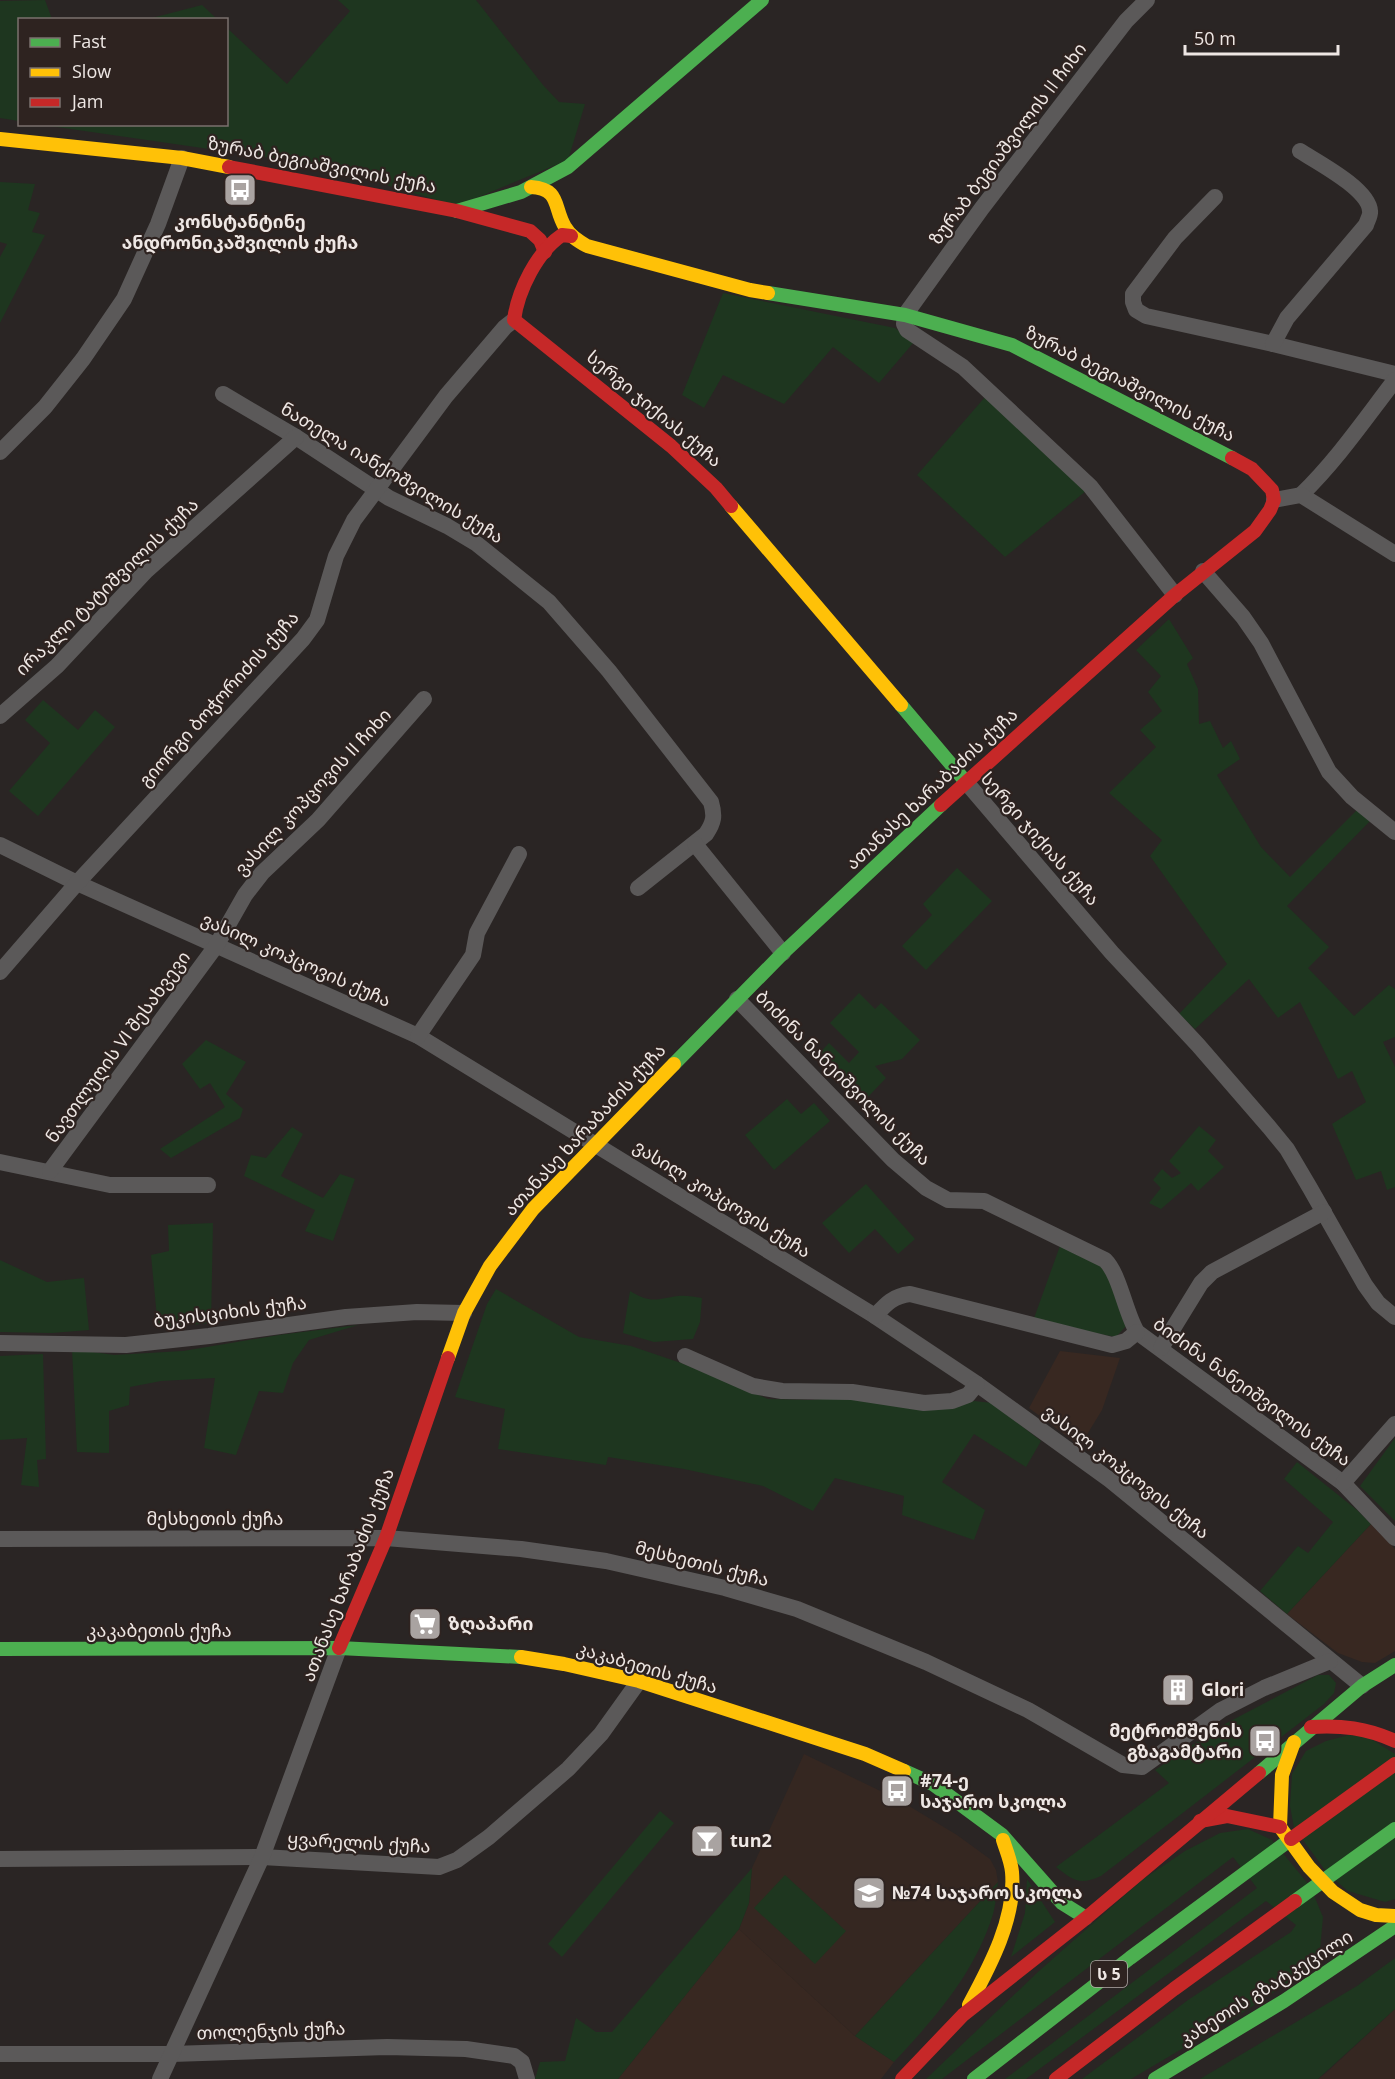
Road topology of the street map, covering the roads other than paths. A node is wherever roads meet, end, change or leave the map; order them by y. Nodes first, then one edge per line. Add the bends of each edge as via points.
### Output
1 (762, 0) edge
2 (1147, 0) edge
3 (0, 139) edge
4 (1300, 151) dead end
5 (182, 158) junction
6 (568, 167) junction
7 (526, 190) junction
8 (1215, 197) dead end
9 (457, 211) junction
10 (554, 217) junction
11 (528, 231) junction
12 (571, 236) junction
13 (545, 252) junction
14 (905, 315) junction
15 (514, 320) junction
16 (1273, 344) junction
17 (1395, 374) edge
18 (1395, 380) edge
19 (223, 394) dead end
20 (296, 437) junction
21 (0, 452) edge
22 (378, 489) junction
23 (1301, 495) junction
24 (1274, 500) junction
25 (1395, 554) edge
26 (1203, 571) junction
27 (1175, 595) junction
28 (424, 699) dead end
29 (0, 716) edge
30 (966, 782) junction
31 (1395, 832) edge
32 (695, 844) junction
33 (0, 845) edge
34 (519, 854) dead end
35 (77, 883) junction
36 (638, 888) dead end
37 (216, 946) junction
38 (783, 953) junction
39 (0, 972) edge
40 (737, 999) junction
41 (418, 1036) junction
42 (595, 1144) junction
43 (0, 1162) edge
44 (50, 1171) junction
45 (208, 1185) dead end
46 (1324, 1212) junction
47 (464, 1313) junction
48 (875, 1316) junction
49 (1395, 1317) edge
50 (1137, 1332) junction
51 (0, 1343) edge
52 (1161, 1348) junction
53 (685, 1356) dead end
54 (977, 1384) junction
55 (1395, 1424) edge
56 (1343, 1483) junction
57 (386, 1538) junction
58 (1395, 1538) edge
59 (0, 1539) edge
60 (339, 1648) junction
61 (0, 1649) edge
62 (1330, 1661) junction
63 (1395, 1665) edge
64 (639, 1681) junction
65 (1362, 1686) junction
66 (1311, 1727) junction
67 (1395, 1741) edge
68 (1294, 1742) junction
69 (1395, 1764) edge
70 (1200, 1821) junction
71 (1280, 1827) junction
72 (1395, 1829) edge
73 (1002, 1835) junction
74 (262, 1857) junction
75 (0, 1859) edge
76 (1395, 1916) edge
77 (1086, 1918) junction
78 (1395, 1926) edge
79 (963, 2015) junction
80 (0, 2054) edge
81 (172, 2054) junction
82 (160, 2079) edge
83 (527, 2079) edge
84 (902, 2079) edge
85 (974, 2079) edge
86 (1056, 2079) edge
87 (1155, 2079) edge

1 - 6 main road
2 - 14 street, ზურაბ ბეგიაშვილის II ჩიხი via 1126,21 996,189
3 - 5 main road, ზურაბ ბეგიაშვილის ქუჩა
4 - 16 street via 1347,182 1365,198 1370,212 1366,225 1287,318
5 - 9 main road, ზურაბ ბეგიაშვილის ქუჩა
5 - 21 street via 158,224 123,298 45,407
6 - 7 main road
6 - 10 main road via 560,182
7 - 9 main road
7 - 10 main road via 544,188 554,197
7 - 11 main road via 513,209 515,220
8 - 16 street via 1175,238 1133,294 1134,307 1146,316
9 - 11 main road, ზურაბ ბეგიაშვილის ქუჩა
10 - 11 main road via 542,231
10 - 12 main road via 562,221
10 - 13 main road
11 - 13 main road via 542,242
12 - 13 main road via 562,235
12 - 14 main road, ზურაბ ბეგიაშვილის ქუჩა via 587,246 750,290
13 - 15 main road, გიორგი ბოჭორიძის ქუჩა via 516,303
14 - 24 main road, ზურაბ ბეგიაშვილის ქუჩა via 1012,345 1252,469 1272,490
14 - 27 street via 908,330 963,367 1090,486
15 - 22 street, გიორგი ბოჭორიძის ქუჩა via 446,396
15 - 30 main road, სერგი ჯიქიას ქუჩა via 671,446 716,488
16 - 17 street
18 - 23 street via 1344,448
19 - 20 street, ნათელა იანქოშვილის ქუჩა
20 - 22 street, ნათელა იანქოშვილის ქუჩა
20 - 29 street, ირაკლი ტატიშვილის ქუჩა via 146,571 57,666
22 - 32 street, ნათელა იანქოშვილის ქუჩა via 477,544 562,615 711,802 713,823
22 - 35 street, გიორგი ბოჭორიძის ქუჩა via 342,541 317,620 303,639
23 - 24 street
23 - 25 street
24 - 26 main road, ათანასე ხარაბაძის ქუჩა via 1255,531
26 - 27 main road, ათანასე ხარაბაძის ქუჩა
26 - 31 street via 1261,643 1329,772
27 - 30 main road, ათანასე ხარაბაძის ქუჩა
28 - 37 street, ვასილ კოპცოვის II ჩიხი via 318,820 262,873
30 - 38 main road, ათანასე ხარაბაძის ქუჩა
30 - 46 street, სერგი ჯიქიას ქუჩა via 1112,953 1269,1126
32 - 36 street, ნათელა იანქოშვილის ქუჩა
32 - 38 street
33 - 35 street, ვასილ კოპცოვის ქუჩა
34 - 41 street via 477,933 473,955
35 - 37 street, ვასილ კოპცოვის ქუჩა
35 - 39 street, გიორგი ბოჭორიძის ქუჩა
37 - 41 street, ვასილ კოპცოვის ქუჩა
37 - 44 street, ნავთლუღის VI შესახვევი
38 - 40 main road, ათანასე ხარაბაძის ქუჩა
40 - 42 main road, ათანასე ხარაბაძის ქუჩა
40 - 50 street, ბიძინა ნანეიშვილის ქუჩა via 893,1160 926,1188 948,1200 984,1201 1105,1260 1112,1267
41 - 42 street, ვასილ კოპცოვის ქუჩა
42 - 47 main road, ათანასე ხარაბაძის ქუჩა via 533,1209 490,1266
42 - 48 street, ვასილ კოპცოვის ქუჩა
43 - 44 street
44 - 45 street via 110,1185
46 - 49 street, სერგი ჯიქიას ქუჩა via 1365,1285
46 - 52 street via 1212,1272 1201,1283
47 - 51 street, ბუკისციხის ქუჩა via 346,1317 126,1345
47 - 57 main road, ათანასე ხარაბაძის ქუჩა
48 - 50 street via 898,1295 910,1294 1112,1345
48 - 54 street, ვასილ კოპცოვის ქუჩა
50 - 52 street, ბიძინა ნანეიშვილის ქუჩა
52 - 56 street, ბიძინა ნანეიშვილის ქუჩა
53 - 54 street via 753,1386 782,1391 852,1392 924,1403 952,1401 968,1395
54 - 62 street, ვასილ კოპცოვის ქუჩა via 1110,1480
55 - 56 street
56 - 58 street, ბიძინა ნანეიშვილის ქუჩა
57 - 59 street, მესხეთის ქუჩა
57 - 60 main road, ათანასე ხარაბაძის ქუჩა
57 - 62 street, მესხეთის ქუჩა via 521,1549 606,1562 761,1598 926,1662 1028,1710 1123,1765 1142,1767 1221,1710
60 - 61 main road, კაკაბეთის ქუჩა
60 - 64 main road, კაკაბეთის ქუჩა via 520,1657
60 - 74 street, ათანასე ხარაბაძის ქუჩა
62 - 65 street, ვასილ კოპცოვის ქუჩა
63 - 65 main road
64 - 73 main road, კაკაბეთის ქუჩა via 865,1754 933,1784
64 - 74 street, ყვარელის ქუჩა via 568,1769 457,1860 439,1867
65 - 66 main road
66 - 67 main road via 1358,1726
66 - 68 main road
68 - 70 main road
68 - 71 main road via 1282,1775
69 - 85 main road, ს 5 via 1246,1871
70 - 71 main road via 1227,1816
70 - 77 main road
71 - 76 main road, კახეთის გზატკეცილი via 1316,1875 1350,1905 1375,1915
72 - 86 main road
73 - 77 main road, კაკაბეთის ქუჩა via 1062,1903
73 - 79 main road via 1012,1870 1012,1890 987,1972
74 - 75 street, ყვარელის ქუჩა
74 - 81 street, ათანასე ხარაბაძის ქუჩა
77 - 79 main road
78 - 87 main road, კახეთის გზატკეცილი via 1284,2001
79 - 84 main road
80 - 81 street, თოლენჯის ქუჩა
81 - 82 street, ათანასე ხარაბაძის ქუჩა
81 - 83 street, თოლენჯის ქუჩა via 387,2047 466,2049 514,2056 522,2062

